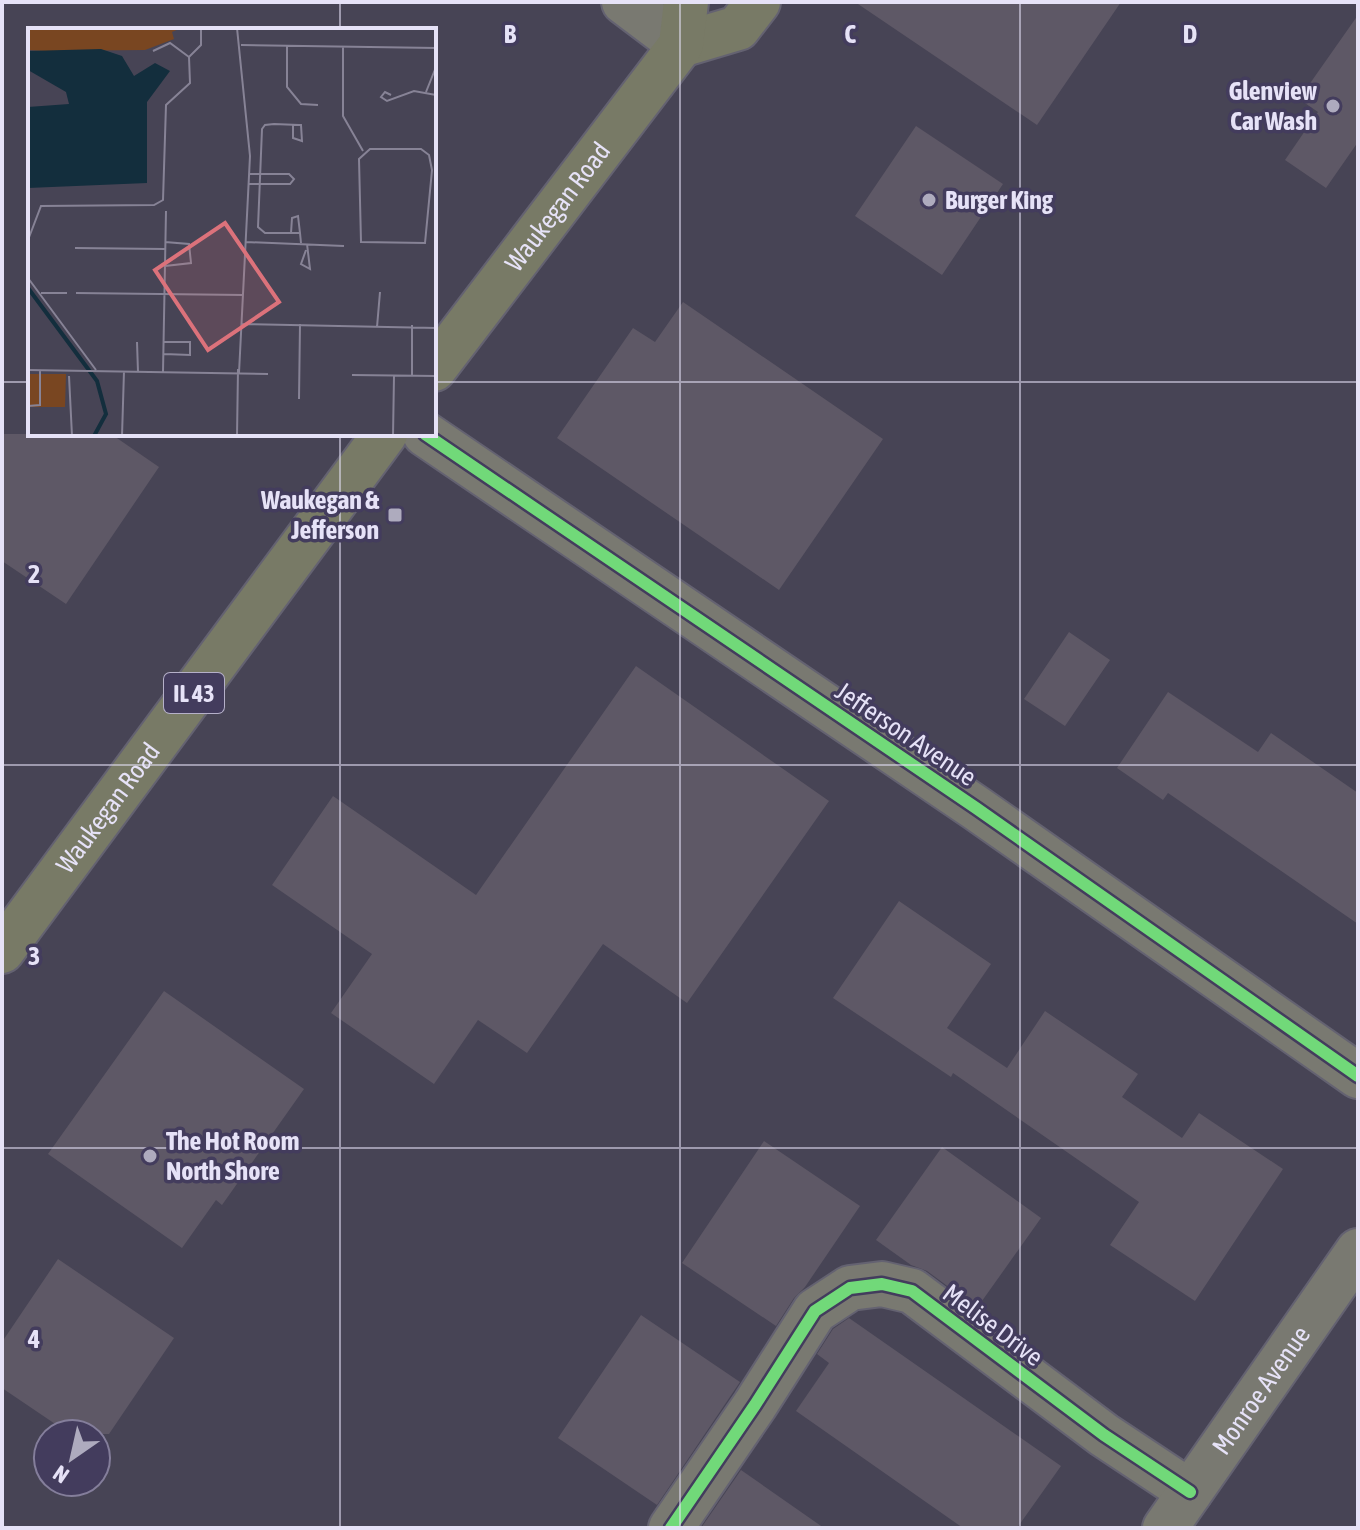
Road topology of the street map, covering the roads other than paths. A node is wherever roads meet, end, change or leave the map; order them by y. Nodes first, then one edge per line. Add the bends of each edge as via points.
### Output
1 (624, 2) edge
2 (686, 2) edge
3 (758, 2) edge
4 (681, 45) junction
5 (436, 366) edge
6 (384, 436) edge
7 (428, 436) edge
8 (2, 951) edge
9 (1358, 1076) edge
10 (1358, 1251) edge
11 (1190, 1492) junction
12 (671, 1528) edge
13 (1165, 1528) edge

1 - 4 street
2 - 4 main road
3 - 4 main road via 738,28
4 - 5 main road, Waukegan Road
6 - 8 main road, Waukegan Road / IL 43
7 - 9 street, Jefferson Avenue via 963,799
10 - 11 street, Monroe Avenue
11 - 12 street, Melise Drive via 1104,1435 912,1291 882,1284 850,1288 815,1311
11 - 13 street, Monroe Avenue

